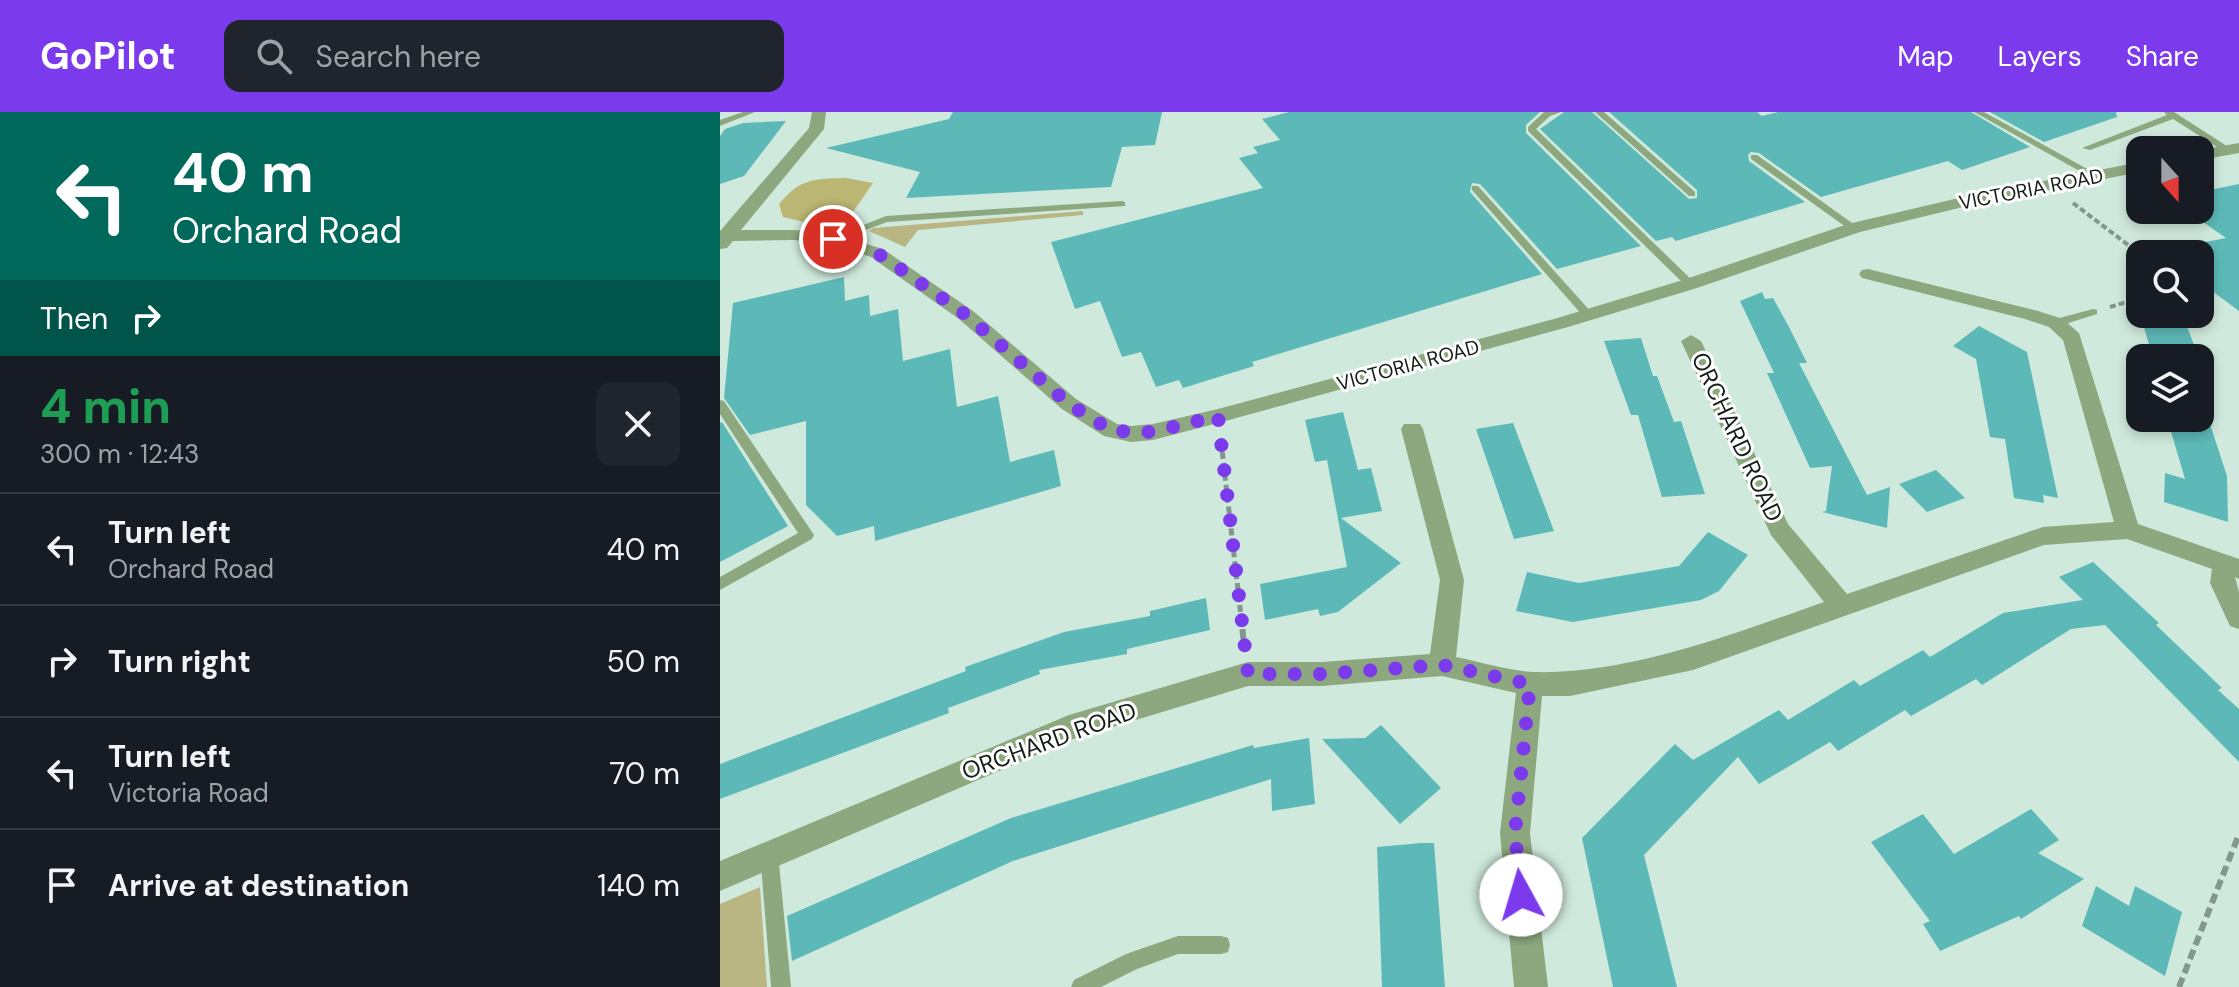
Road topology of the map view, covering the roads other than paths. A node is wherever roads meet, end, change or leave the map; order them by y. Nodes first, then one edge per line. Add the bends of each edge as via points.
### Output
1 (751, 112) edge
2 (819, 112) edge
3 (1557, 112) edge
4 (1599, 112) edge
5 (1978, 112) edge
6 (2171, 114) edge
7 (720, 123) edge
8 (2087, 148) dead end
9 (2234, 149) edge
10 (2214, 153) edge
11 (1754, 157) dead end
12 (2126, 170) edge
13 (2095, 176) junction
14 (1475, 188) dead end
15 (1692, 194) dead end
16 (1122, 204) dead end
17 (1854, 228) junction
18 (723, 239) edge
19 (833, 239) junction
20 (1868, 274) dead end
21 (1690, 284) junction
22 (2093, 312) dead end
23 (1588, 315) junction
24 (2056, 323) junction
25 (1691, 341) dead end
26 (720, 404) edge
27 (1412, 429) dead end
28 (2128, 530) junction
29 (2232, 566) edge
30 (720, 584) edge
31 (1843, 607) junction
32 (2239, 618) edge
33 (1442, 665) junction
34 (1530, 684) junction
35 (769, 853) junction
36 (720, 876) edge
37 (1221, 945) dead end
38 (781, 987) edge
39 (1081, 987) edge
40 (1531, 987) edge

1 - 7 lane
2 - 18 street via 816,129
3 - 21 lane via 1531,129
4 - 15 lane
5 - 13 lane
6 - 8 lane
6 - 9 lane
9 - 10 street
11 - 17 lane
12 - 13 street, VICTORIA ROAD
13 - 17 street, VICTORIA ROAD
14 - 23 lane
16 - 19 lane via 886,219
17 - 21 street, VICTORIA ROAD
18 - 19 street, VICTORIA ROAD
19 - 23 street, VICTORIA ROAD via 877,253 915,279 966,315 1069,404 1112,431 1153,432
20 - 24 street
21 - 23 street, VICTORIA ROAD
22 - 24 lane
24 - 28 street via 2072,337
25 - 31 street, ORCHARD ROAD via 1779,529
26 - 30 lane via 807,535
27 - 33 street via 1452,580
28 - 29 street, ORCHARD ROAD
28 - 31 street, ORCHARD ROAD via 2043,536
29 - 32 street, ORCHARD ROAD via 2222,583
31 - 34 street, ORCHARD ROAD via 1693,659 1570,684
33 - 34 street, ORCHARD ROAD
33 - 35 street, ORCHARD ROAD via 1248,674 1069,728
34 - 40 street via 1515,833
35 - 36 street, ORCHARD ROAD
35 - 38 lane
37 - 39 lane via 1178,945

